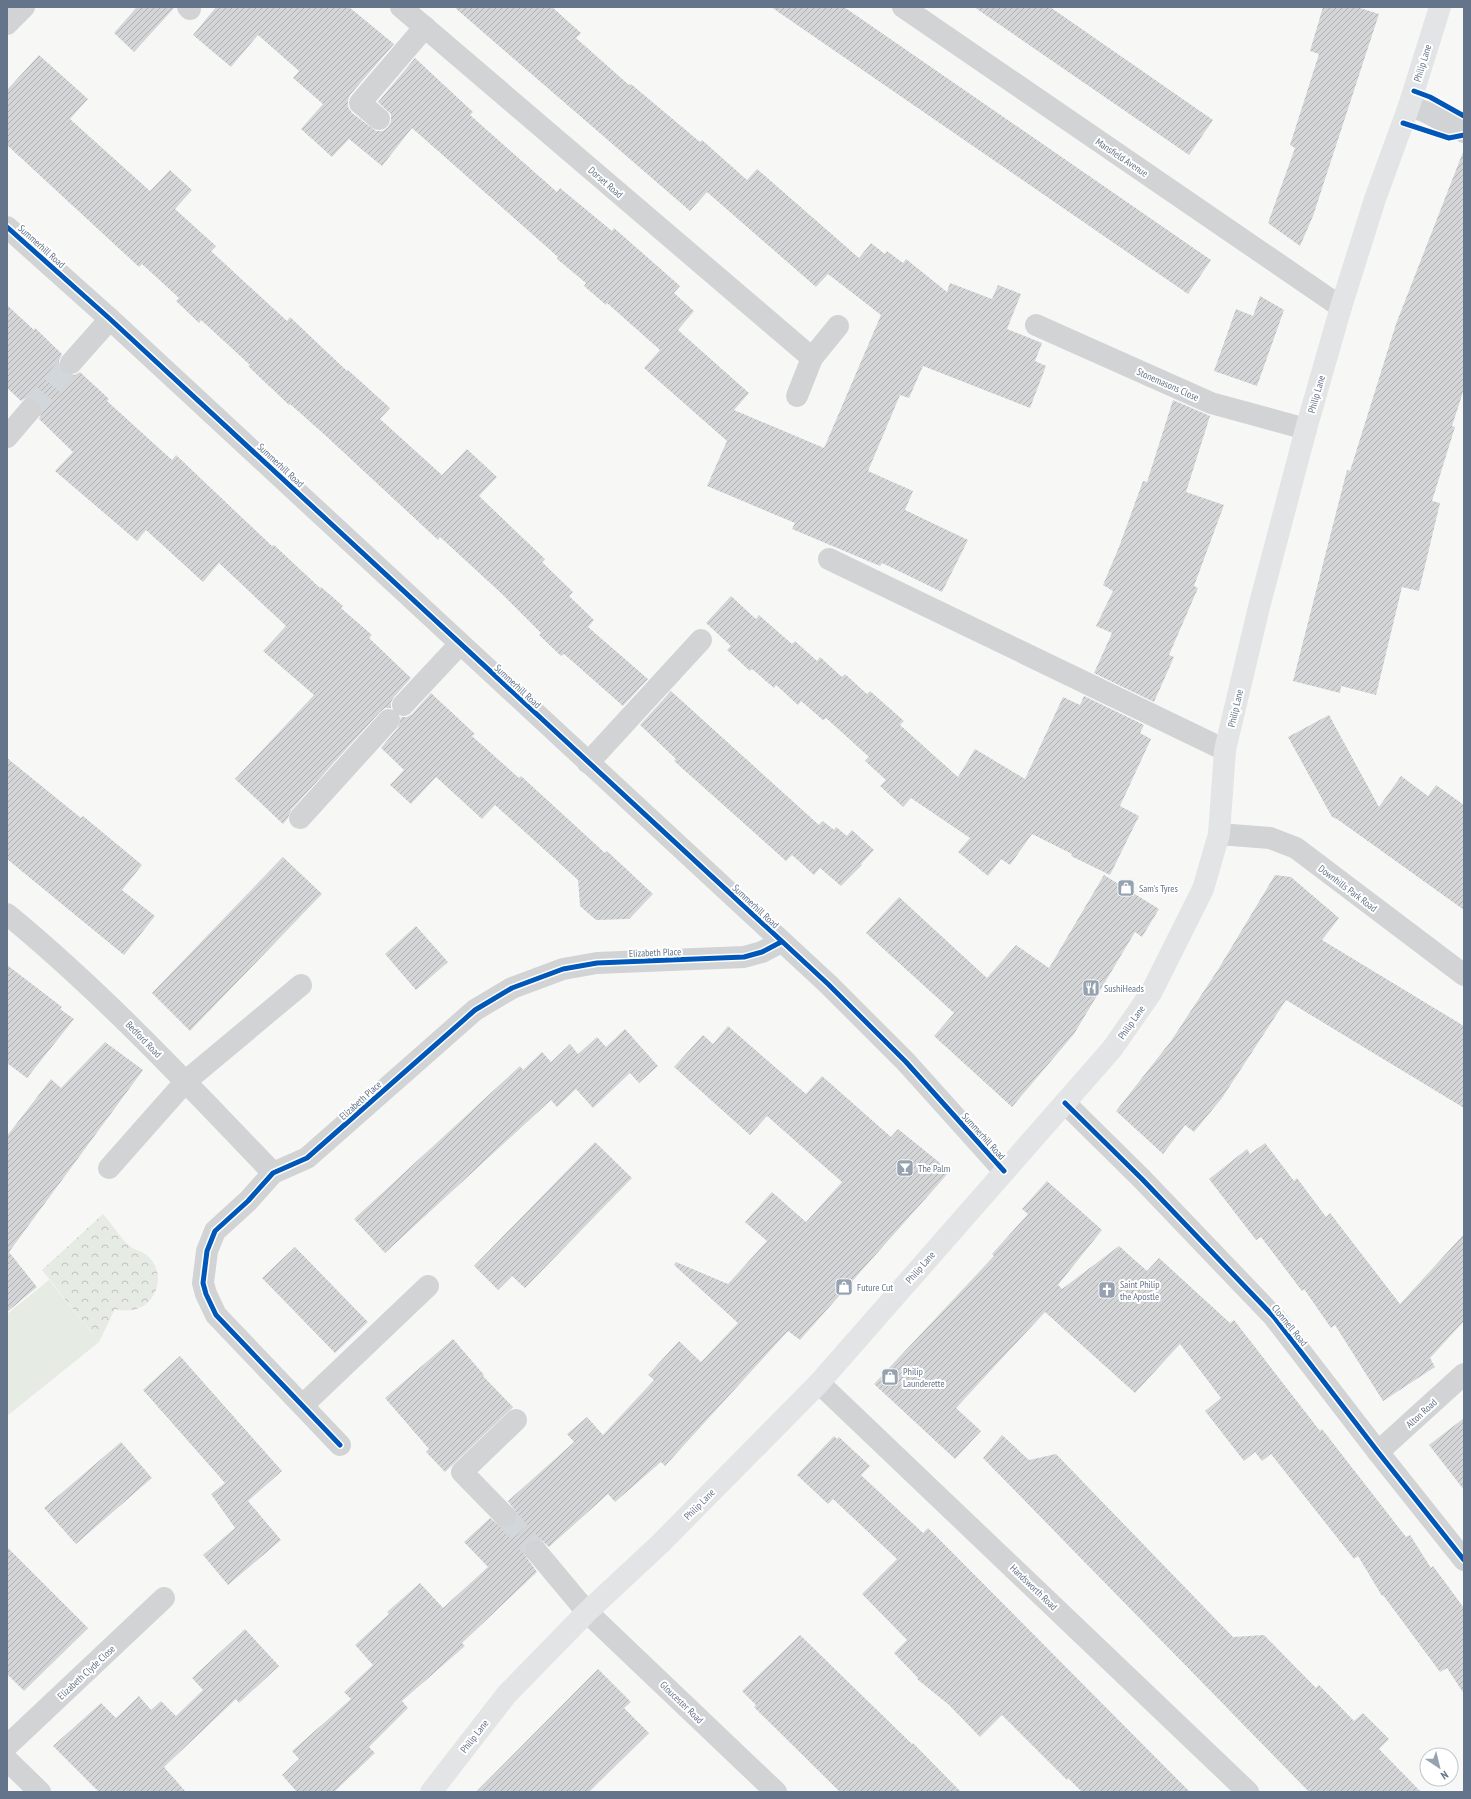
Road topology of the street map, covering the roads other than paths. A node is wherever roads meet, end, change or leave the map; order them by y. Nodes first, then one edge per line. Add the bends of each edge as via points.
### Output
1 (24, 7) edge
2 (401, 7) edge
3 (903, 7) edge
4 (1440, 7) edge
5 (7, 24) edge
6 (425, 27) junction
7 (1409, 106) junction
8 (379, 119) dead end
9 (1459, 129) edge
10 (7, 227) edge
11 (1341, 307) junction
12 (110, 319) junction
13 (838, 326) dead end
14 (1036, 326) dead end
15 (812, 358) junction
16 (72, 363) tunnel mouth
17 (797, 396) dead end
18 (30, 410) tunnel mouth
19 (1306, 429) junction
20 (7, 437) edge
21 (829, 559) dead end
22 (701, 640) dead end
23 (460, 644) junction
24 (1225, 750) junction
25 (588, 763) junction
26 (300, 818) dead end
27 (1219, 834) junction
28 (7, 914) edge
29 (782, 942) junction
30 (1462, 971) edge
31 (301, 985) dead end
32 (186, 1081) junction
33 (1065, 1103) junction
34 (109, 1168) dead end
35 (1004, 1171) junction
36 (273, 1173) junction
37 (428, 1286) dead end
38 (1464, 1374) edge
39 (819, 1383) junction
40 (303, 1405) junction
41 (516, 1420) dead end
42 (340, 1445) dead end
43 (1378, 1452) junction
44 (505, 1516) tunnel mouth
45 (536, 1552) tunnel mouth
46 (1464, 1560) edge
47 (164, 1598) dead end
48 (587, 1612) junction
49 (7, 1746) edge
50 (7, 1760) edge
51 (40, 1792) edge
52 (431, 1792) edge
53 (776, 1792) edge
54 (1248, 1792) edge

1 - 5 street
2 - 6 street, Dorset Road
3 - 11 street, Mansfield Avenue
4 - 7 main road, Philip Lane
6 - 8 street via 360,103
6 - 15 street, Dorset Road
7 - 9 street
7 - 11 main road, Philip Lane via 1375,199
10 - 12 street, Summerhill Road
11 - 19 main road, Philip Lane
12 - 16 street
12 - 23 street, Summerhill Road
13 - 15 street
14 - 19 street, Stonemasons Close via 1211,403
15 - 17 street
18 - 20 street
19 - 24 main road, Philip Lane via 1258,607
21 - 24 street
22 - 25 street
23 - 25 street, Summerhill Road
23 - 26 street
24 - 27 main road, Philip Lane
25 - 29 street, Summerhill Road
27 - 30 street, Downhills Park Road via 1270,838 1296,848
27 - 33 main road, Philip Lane via 1203,889 1151,993 1112,1049
28 - 32 street, Bedford Road via 125,1018
29 - 35 street, Summerhill Road via 906,1062
29 - 36 street, Elizabeth Place via 744,957 597,963 563,969 512,988 475,1010 307,1158
31 - 32 street
32 - 34 street
32 - 36 street, Bedford Road
33 - 35 main road, Philip Lane
33 - 43 street, Clonmell Road via 1274,1317
35 - 39 main road, Philip Lane
36 - 40 street, Elizabeth Place via 248,1201 215,1231 207,1252 203,1283 216,1315
37 - 40 street
38 - 43 street, Alton Road
39 - 48 main road, Philip Lane via 661,1543
39 - 54 street, Handsworth Road
40 - 42 street, Elizabeth Place
41 - 44 street via 462,1472
43 - 46 street, Clonmell Road
45 - 48 street, Gloucester Road
47 - 49 street, Elizabeth Clyde Close
48 - 52 main road, Philip Lane via 506,1694
48 - 53 street, Gloucester Road
50 - 51 street

